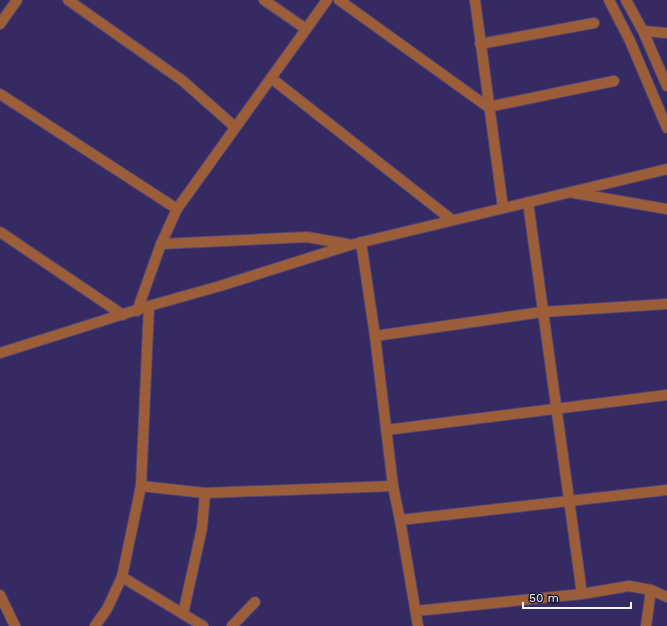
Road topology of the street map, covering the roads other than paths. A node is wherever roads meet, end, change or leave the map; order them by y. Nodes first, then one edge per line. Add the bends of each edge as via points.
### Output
1 (17, 0) edge
2 (68, 0) edge
3 (264, 0) edge
4 (327, 0) edge
5 (339, 0) edge
6 (475, 0) edge
7 (609, 0) edge
8 (626, 0) edge
9 (594, 23) dead end
10 (0, 24) edge
11 (306, 29) junction
12 (643, 31) junction
13 (667, 34) edge
14 (480, 44) junction
15 (271, 78) junction
16 (614, 81) dead end
17 (667, 86) edge
18 (0, 94) edge
19 (488, 107) junction
20 (236, 127) junction
21 (667, 128) edge
22 (667, 169) edge
23 (569, 192) junction
24 (528, 202) junction
25 (503, 208) junction
26 (177, 209) junction
27 (667, 209) edge
28 (452, 220) junction
29 (0, 232) edge
30 (11, 239) junction
31 (361, 242) junction
32 (0, 243) edge
33 (162, 244) junction
34 (350, 245) junction
35 (667, 304) edge
36 (149, 306) junction
37 (137, 311) junction
38 (542, 312) junction
39 (123, 316) junction
40 (376, 336) junction
41 (0, 353) edge
42 (667, 395) edge
43 (556, 408) junction
44 (386, 430) junction
45 (141, 486) junction
46 (393, 486) junction
47 (667, 490) edge
48 (205, 493) junction
49 (568, 502) junction
50 (400, 520) junction
51 (122, 577) junction
52 (651, 590) junction
53 (582, 594) junction
54 (0, 595) edge
55 (667, 597) edge
56 (254, 602) dead end
57 (416, 611) junction
58 (183, 614) junction
59 (14, 626) edge
60 (95, 626) edge
61 (203, 626) edge
62 (232, 626) edge
63 (418, 626) edge
64 (646, 626) edge

1 - 10 street
2 - 20 street via 183,81
3 - 11 street
4 - 11 street
5 - 19 street
6 - 14 street
7 - 21 street via 630,41
8 - 12 street
9 - 14 street
11 - 15 street
12 - 13 street
12 - 17 street
14 - 19 street
15 - 20 street
15 - 28 street
16 - 19 street
18 - 26 street
19 - 25 street
20 - 26 street
22 - 23 street
23 - 24 street
23 - 27 street
24 - 25 street
24 - 38 street
25 - 28 street
26 - 33 street
28 - 31 street
29 - 30 street
30 - 32 street
30 - 39 street
31 - 34 street
31 - 40 street
33 - 34 street via 307,237
33 - 37 street
34 - 36 street
35 - 38 street
36 - 37 street
36 - 45 street
37 - 39 street
38 - 40 street
38 - 43 street
39 - 41 street
40 - 44 street
42 - 43 street
43 - 44 street
43 - 49 street
44 - 46 street
45 - 48 street
45 - 51 street
46 - 48 street
46 - 50 street
47 - 49 street
48 - 58 street via 202,528
49 - 50 street
49 - 53 street
50 - 57 street
51 - 58 street
51 - 60 street via 107,609
52 - 53 street via 629,586
52 - 55 street
52 - 64 street
53 - 57 street
54 - 59 street
56 - 62 street
57 - 63 street
58 - 61 street

